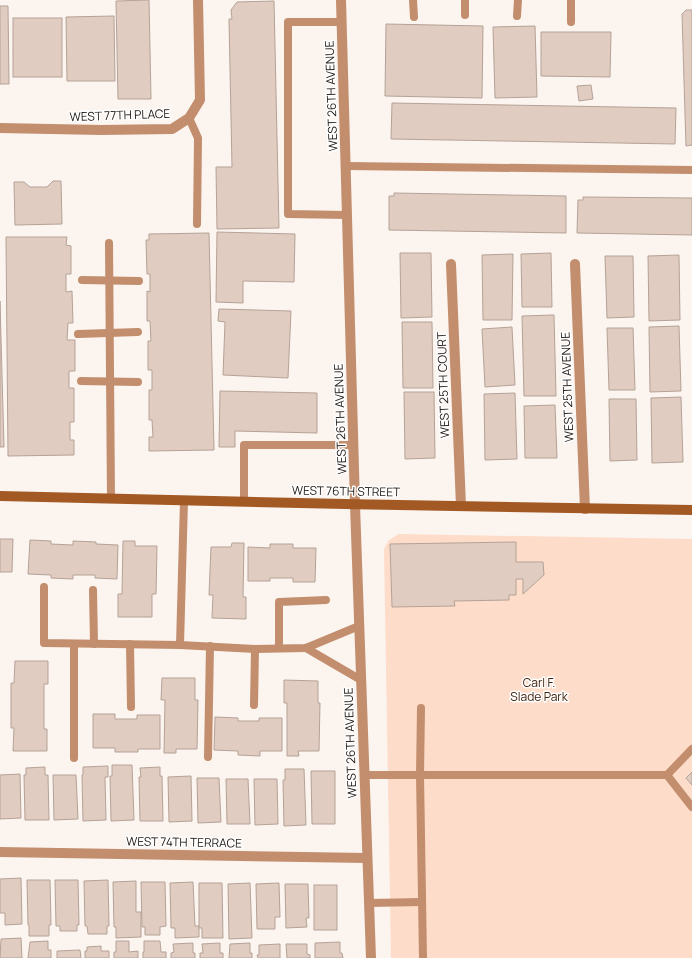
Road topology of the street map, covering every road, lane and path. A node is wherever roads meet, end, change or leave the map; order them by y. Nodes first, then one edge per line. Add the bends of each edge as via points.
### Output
1 (198, 0) edge
2 (341, 0) edge
3 (413, 0) edge
4 (465, 0) edge
5 (518, 0) edge
6 (571, 0) edge
7 (465, 15) dead end
8 (518, 16) dead end
9 (414, 17) dead end
10 (342, 22) junction
11 (571, 22) dead end
12 (190, 118) junction
13 (0, 128) edge
14 (346, 166) junction
15 (692, 170) edge
16 (347, 215) junction
17 (197, 224) dead end
18 (109, 243) dead end
19 (451, 264) dead end
20 (575, 264) dead end
21 (82, 280) dead end
22 (109, 281) junction
23 (139, 281) dead end
24 (138, 332) dead end
25 (109, 333) junction
26 (78, 334) dead end
27 (81, 381) dead end
28 (110, 382) junction
29 (138, 382) dead end
30 (354, 446) junction
31 (0, 496) edge
32 (111, 499) junction
33 (184, 501) junction
34 (244, 502) junction
35 (355, 505) junction
36 (461, 506) junction
37 (585, 509) junction
38 (692, 510) edge
39 (44, 588) dead end
40 (93, 590) dead end
41 (326, 600) dead end
42 (359, 626) junction
43 (74, 644) junction
44 (94, 644) junction
45 (130, 644) junction
46 (180, 645) junction
47 (210, 646) junction
48 (279, 648) junction
49 (306, 648) junction
50 (255, 649) junction
51 (361, 680) junction
52 (254, 705) dead end
53 (131, 706) dead end
54 (421, 708) dead end
55 (692, 749) edge
56 (208, 757) dead end
57 (74, 758) dead end
58 (364, 775) junction
59 (420, 775) junction
60 (668, 775) junction
61 (692, 807) edge
62 (0, 852) edge
63 (367, 858) junction
64 (422, 902) junction
65 (369, 903) junction
66 (371, 958) edge
67 (424, 958) edge

1 - 12 street, WEST 77TH PLACE via 200,100
2 - 10 street, WEST 26TH AVENUE
3 - 9 lane
4 - 7 lane
5 - 8 lane
6 - 11 lane
10 - 14 street, WEST 26TH AVENUE
10 - 16 lane via 288,22 288,214
12 - 13 street, WEST 77TH PLACE via 172,129
12 - 17 lane via 198,138
14 - 15 lane
14 - 16 street, WEST 26TH AVENUE
16 - 30 street, WEST 26TH AVENUE
18 - 22 lane
19 - 36 street, WEST 25TH COURT
20 - 37 street, WEST 25TH AVENUE
21 - 22 lane
22 - 23 lane
22 - 25 lane
24 - 25 lane
25 - 26 lane
25 - 28 lane
27 - 28 lane
28 - 29 lane
28 - 32 lane
30 - 34 lane via 244,445
30 - 35 street, WEST 26TH AVENUE
31 - 32 street, WEST 76TH STREET
32 - 33 street, WEST 76TH STREET
33 - 34 street, WEST 76TH STREET
33 - 46 lane
34 - 35 street, WEST 76TH STREET
35 - 36 street, WEST 76TH STREET
35 - 42 street, WEST 26TH AVENUE
36 - 37 street, WEST 76TH STREET
37 - 38 street, WEST 76TH STREET
39 - 43 lane via 44,643
40 - 44 lane
41 - 48 lane via 279,602
42 - 49 lane
42 - 51 street, WEST 26TH AVENUE
43 - 44 lane
43 - 57 lane
44 - 45 lane
45 - 46 lane
45 - 53 lane
46 - 47 lane
47 - 50 lane
47 - 56 lane
48 - 49 lane
48 - 50 lane
49 - 51 lane
50 - 52 lane
51 - 58 street, WEST 26TH AVENUE
54 - 59 lane
55 - 60 lane
58 - 59 lane
58 - 63 street, WEST 26TH AVENUE
59 - 60 lane
59 - 64 lane
60 - 61 lane
62 - 63 street, WEST 74TH TERRACE
63 - 65 street, WEST 26TH AVENUE
64 - 65 lane
64 - 67 lane
65 - 66 street, WEST 26TH AVENUE

